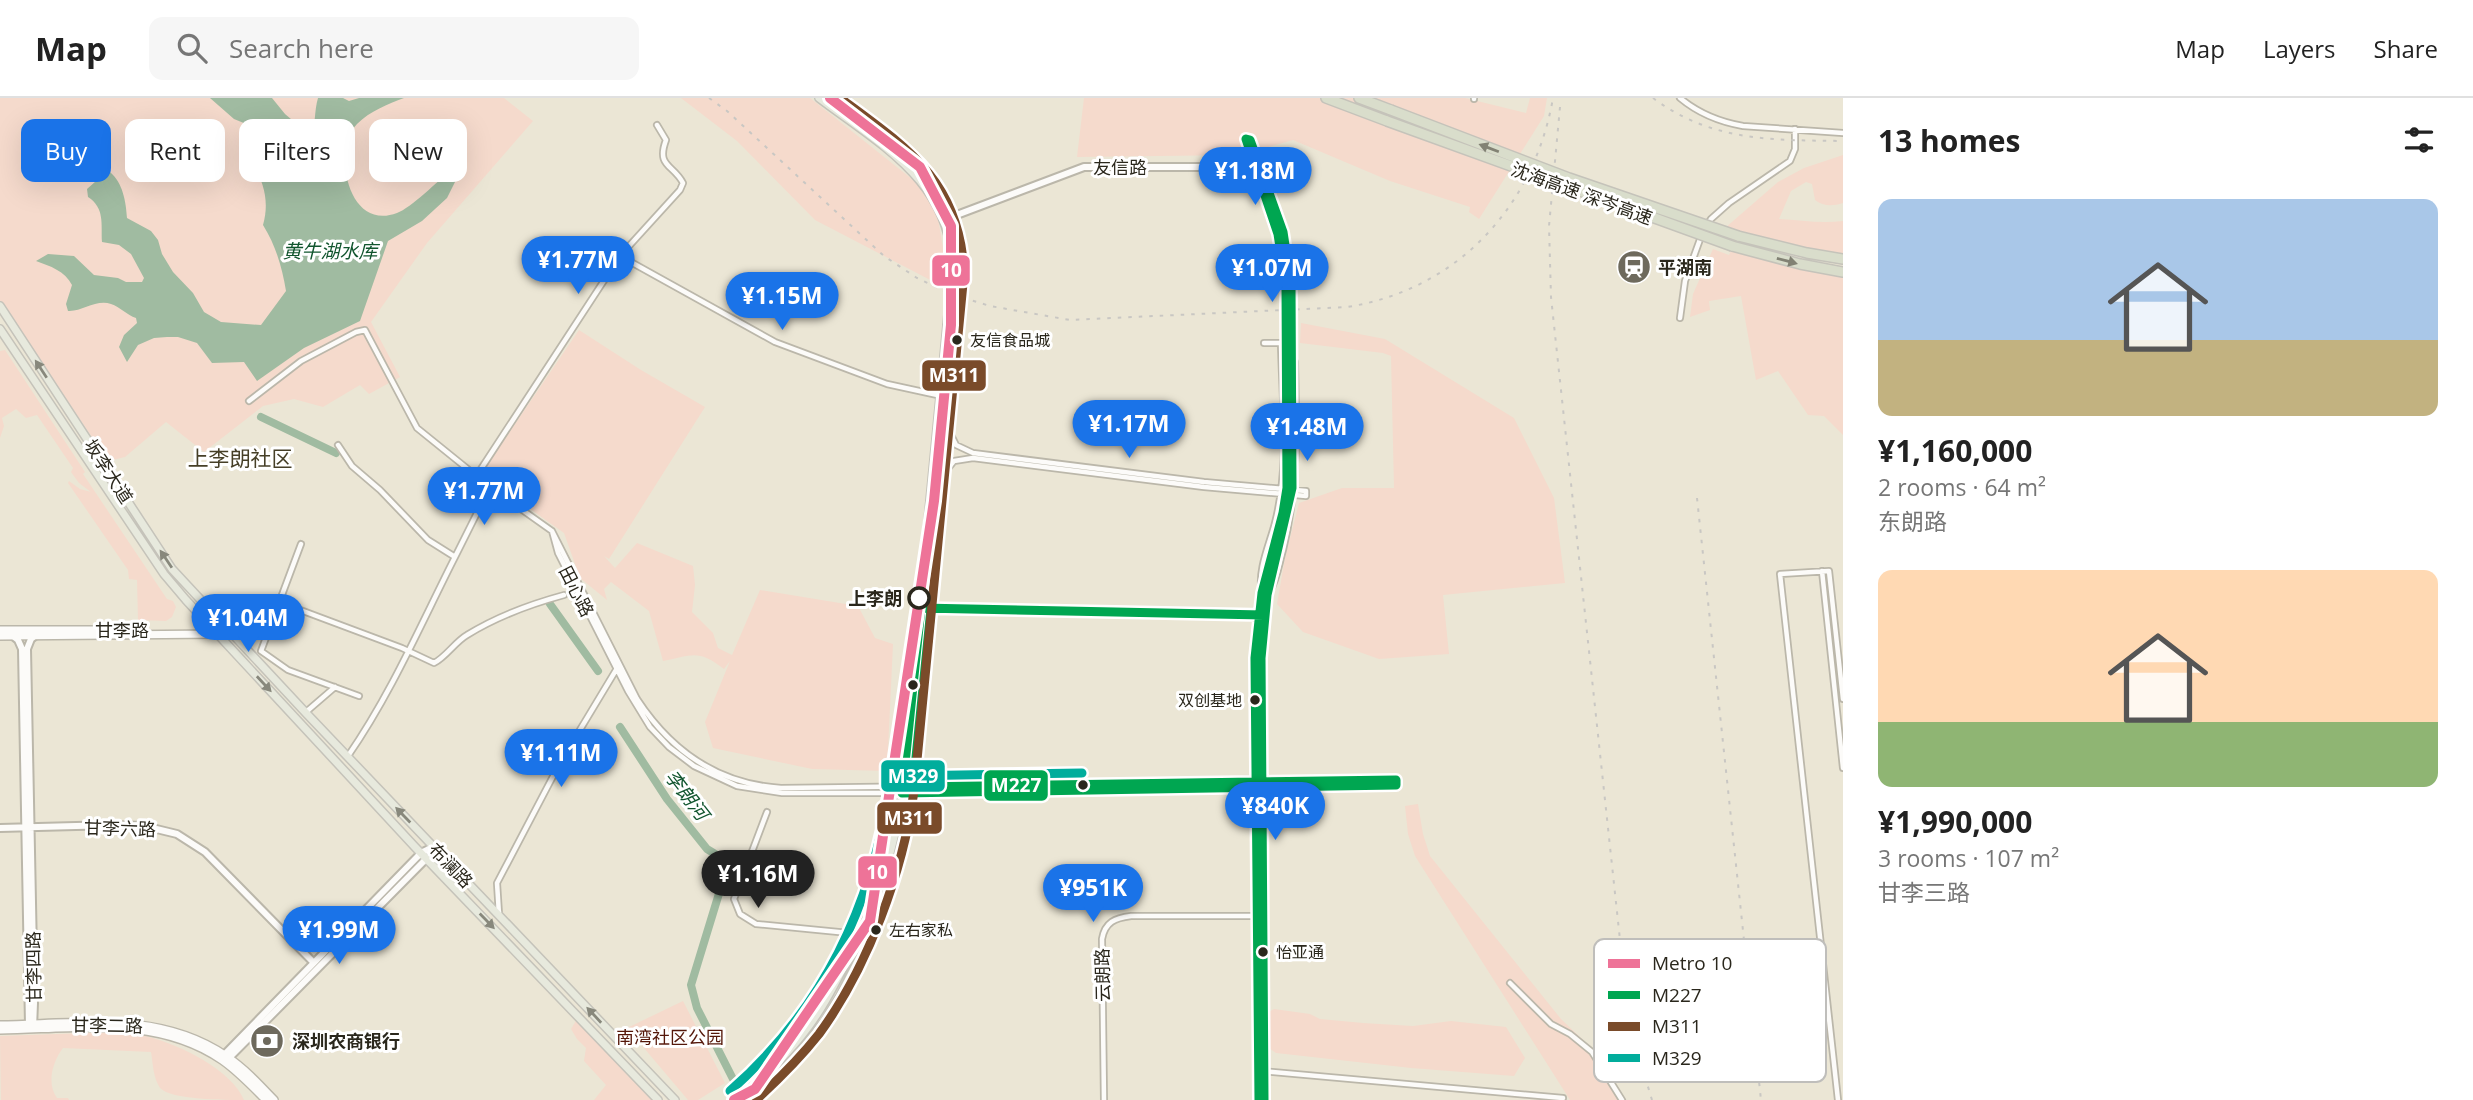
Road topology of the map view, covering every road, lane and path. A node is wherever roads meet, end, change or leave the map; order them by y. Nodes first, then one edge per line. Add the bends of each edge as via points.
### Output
1 (819, 98) edge
2 (835, 98) edge
3 (1326, 98) edge
4 (1359, 98) edge
5 (1680, 98) edge
6 (657, 125) dead end
7 (1795, 129) junction
8 (1843, 132) edge
9 (1252, 161) junction
10 (953, 214) junction
11 (620, 256) junction
12 (1843, 259) edge
13 (1287, 269) junction
14 (1843, 272) edge
15 (0, 306) edge
16 (1680, 318) dead end
17 (0, 330) edge
18 (1264, 343) dead end
19 (1282, 343) junction
20 (941, 395) junction
21 (950, 397) junction
22 (249, 401) dead end
23 (948, 427) junction
24 (338, 445) dead end
25 (944, 474) junction
26 (477, 475) junction
27 (490, 486) junction
28 (1282, 491) junction
29 (1295, 492) junction
30 (301, 544) dead end
31 (454, 557) junction
32 (1822, 571) junction
33 (1265, 594) junction
34 (564, 595) dead end
35 (279, 602) junction
36 (921, 608) junction
37 (931, 609) junction
38 (1262, 615) junction
39 (227, 629) junction
40 (0, 630) edge
41 (216, 631) junction
42 (36, 635) junction
43 (0, 636) edge
44 (13, 636) junction
45 (408, 650) junction
46 (618, 667) junction
47 (335, 687) junction
48 (359, 696) dead end
49 (1843, 699) edge
50 (306, 713) junction
51 (348, 757) junction
52 (1843, 768) edge
53 (1396, 783) dead end
54 (1258, 785) junction
55 (902, 790) junction
56 (913, 790) junction
57 (766, 812) dead end
58 (28, 827) junction
59 (0, 828) edge
60 (433, 847) junction
61 (424, 856) junction
62 (499, 915) junction
63 (1259, 916) junction
64 (860, 934) junction
65 (1820, 939) edge
66 (313, 962) dead end
67 (1510, 983) dead end
68 (1826, 991) edge
69 (32, 1026) junction
70 (0, 1028) edge
71 (1594, 1055) edge
72 (225, 1058) junction
73 (1261, 1071) junction
74 (1611, 1082) edge
75 (746, 1093) junction
76 (654, 1098) edge
77 (1563, 1098) dead end
78 (675, 1099) edge
79 (266, 1100) edge
80 (274, 1100) edge
81 (731, 1100) edge
82 (738, 1100) edge
83 (752, 1100) edge
84 (1104, 1100) edge
85 (1261, 1100) edge
86 (1622, 1100) edge
87 (1838, 1100) edge

1 - 20 main road, bridge via 904,162 942,213 953,256
2 - 10 main road via 923,167
3 -> 14 highway, 沈海高速 深岑高速, bridge via 1732,246
12 -> 4 highway, 沈海高速 深岑高速, bridge via 1738,236
5 - 7 street via 1727,123
6 - 11 street via 666,140 664,163 683,183
7 - 8 street
7 - 16 street via 1790,161 1729,203 1703,231 1685,281
9 - 10 street, 友信路 via 1239,167 1084,167
9 - 13 street
9 - 13 street via 1247,140 1283,232
10 - 21 main road, bridge via 961,239 962,274
11 - 20 street via 775,342 887,384
11 - 26 street
13 - 33 street, bridge via 1288,473
39 -> 15 main road, 坂李大道 via 172,569
17 - 41 main road, 坂李大道 via 164,574
18 - 19 street
19 - 28 street
19 - 29 street via 1295,362
20 - 21 street
20 - 36 main road
21 - 23 main road
22 - 26 street via 301,361 365,330 417,428
23 - 25 main road
23 - 28 street via 956,445 973,453
24 - 31 street via 352,466 428,540
25 - 28 street via 954,461 973,458 1204,487
25 - 37 main road
26 - 27 street
27 - 31 street
27 - 46 street, 田心路 via 552,531 558,553
28 - 29 street
28 - 33 street via 1261,579
29 - 33 street via 1274,583
30 - 35 street
31 - 45 street
32 - 49 street via 1829,570
32 - 52 street
32 - 65 street via 1780,574
33 - 38 street
34 - 45 street via 483,626 437,662
35 - 45 street
35 - 47 street via 261,651 288,670
36 - 37 street
36 - 55 main road
37 - 38 street
37 - 56 main road
38 - 54 street via 1255,658
39 - 41 main road, 甘李路
39 - 50 main road, 布澜路
40 - 41 main road, 甘李路
41 - 42 main road, 甘李路
41 -> 61 main road, 布澜路
42 - 44 main road, 甘李路
42 - 58 street, 甘李四路 via 27,649
43 - 44 main road, 甘李路
44 - 58 street, 甘李四路 via 22,649
45 - 51 street
46 - 55 street, 田心路 via 641,714 659,737 694,766 722,780 768,792
46 - 62 street via 560,763 498,883
47 - 48 street
47 - 50 street
50 - 51 main road, 布澜路
60 -> 51 main road, 布澜路
53 - 54 street, 田心路
54 - 56 street, 田心路
54 - 63 street
55 - 56 street, 田心路
55 - 64 main road via 891,856
56 - 83 main road via 891,887 840,996 797,1057
57 - 64 street via 734,899 740,914 756,924
58 - 59 street, 甘李六路
58 - 66 street, 甘李六路 via 144,826 177,834 205,852
58 - 69 street, 甘李四路
60 - 61 street
60 - 62 main road, 布澜路
61 - 72 street
61 -> 76 main road, 布澜路
78 -> 62 main road, 布澜路
63 - 73 street
63 - 84 street, 云朗路 via 1131,916 1108,924 1102,939
64 - 75 main road via 816,1016
67 - 71 street via 1551,1024
68 - 87 street
69 - 70 main road, 甘李二路
69 - 72 main road, 甘李二路 via 153,1031
72 - 79 main road, 甘李二路
72 - 80 main road, 甘李二路
73 - 77 street
73 - 85 street
74 - 86 street
75 - 81 main road
75 - 82 main road

